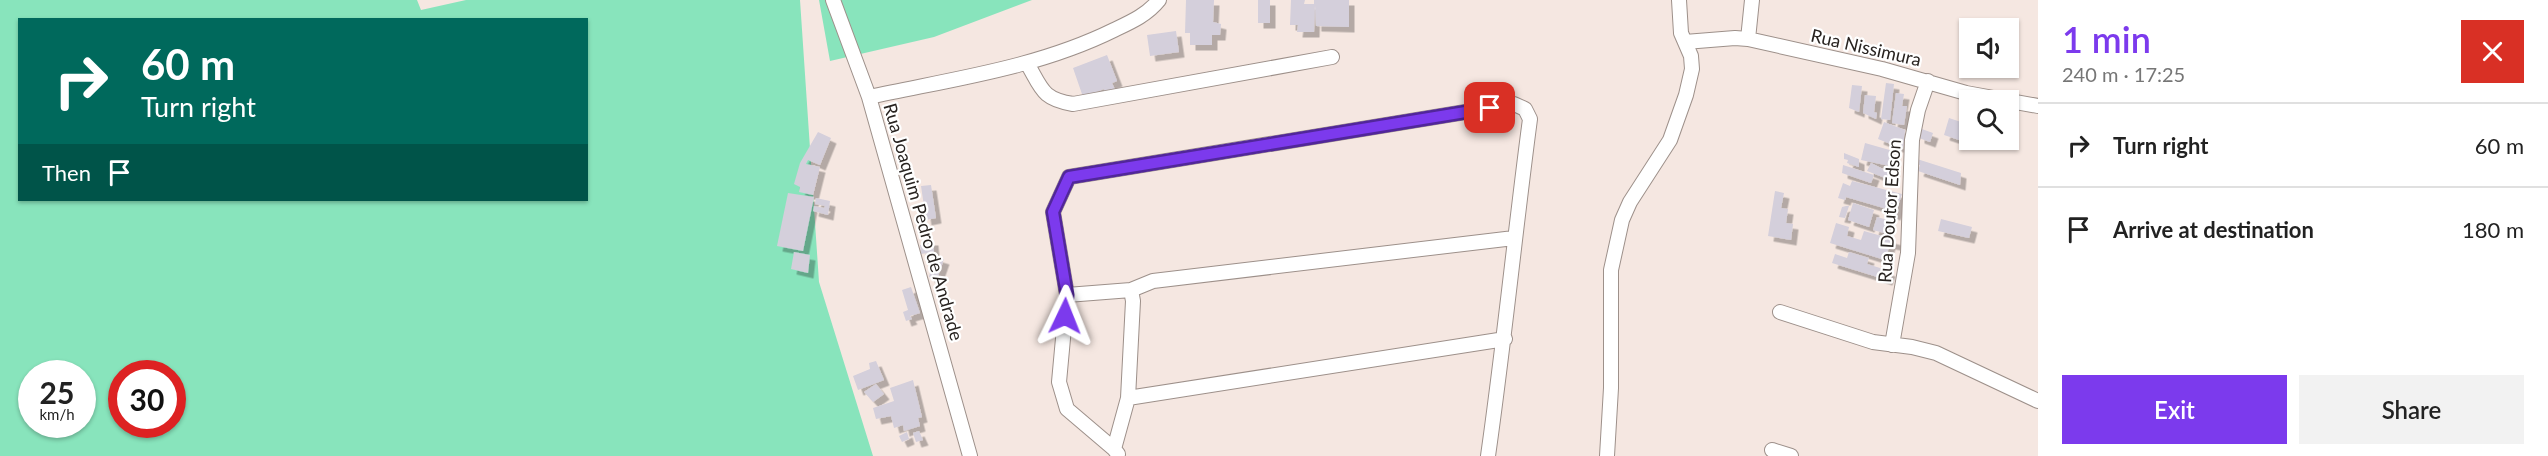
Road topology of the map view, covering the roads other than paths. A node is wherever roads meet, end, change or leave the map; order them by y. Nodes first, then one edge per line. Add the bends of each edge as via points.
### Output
1 (834, 0) edge
2 (1159, 0) edge
3 (1679, 0) edge
4 (1752, 0) edge
5 (1748, 39) junction
6 (1685, 42) junction
7 (1332, 57) dead end
8 (1027, 63) junction
9 (1928, 81) junction
10 (869, 97) junction
11 (2038, 106) edge
12 (1514, 238) junction
13 (1131, 290) junction
14 (1067, 295) junction
15 (1780, 312) dead end
16 (1505, 339) junction
17 (1892, 345) junction
18 (1128, 398) junction
19 (2038, 401) edge
20 (1772, 450) dead end
21 (1117, 453) edge
22 (970, 456) edge
23 (1488, 456) edge
24 (1607, 456) edge
25 (1791, 456) edge

1 - 10 street, Rua Joaquim Pedro de Andrade
2 - 8 street via 1142,17 1105,35
3 - 6 street
4 - 5 street
5 - 6 street, Rua Nissimura
5 - 9 street, Rua Nissimura
6 - 24 street via 1692,69 1680,113 1670,140 1630,202 1617,238 1611,270
7 - 8 street via 1073,104 1047,96
8 - 10 street
9 - 11 street, Rua Nissimura via 1966,93
9 - 17 street, Rua Doutor Edson via 1912,140 1908,253
10 - 22 street, Rua Joaquim Pedro de Andrade
12 - 13 street via 1153,281
12 - 14 street via 1530,119 1525,109 1514,104 1069,177 1053,212
12 - 16 street
13 - 14 street
13 - 18 street via 1134,301
14 - 21 street via 1059,382 1067,409
15 - 17 street
16 - 18 street
16 - 23 street
17 - 19 street via 1936,353
18 - 21 street
20 - 25 street

